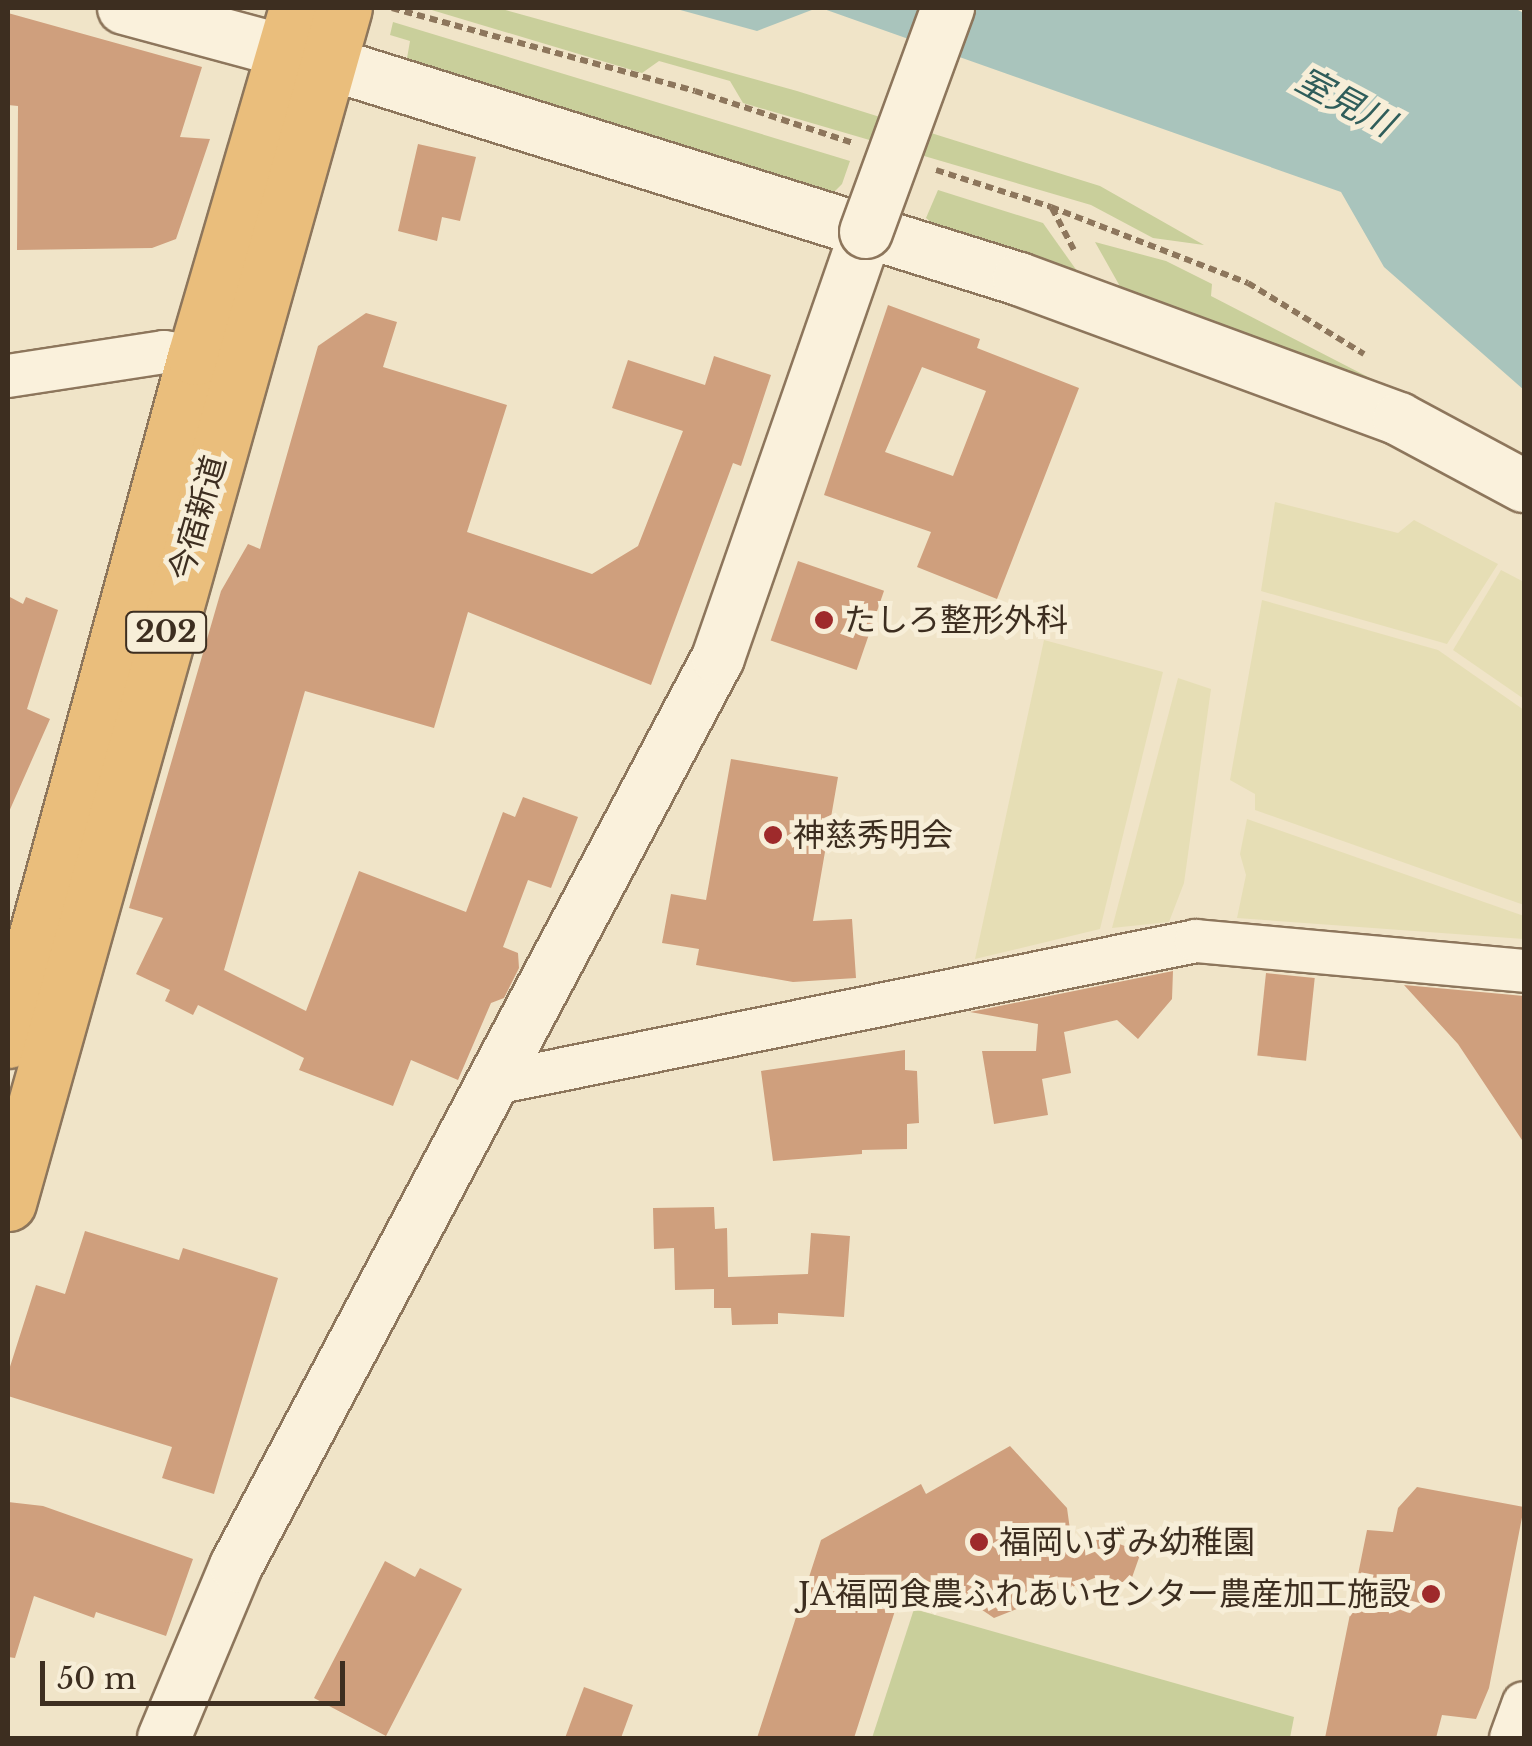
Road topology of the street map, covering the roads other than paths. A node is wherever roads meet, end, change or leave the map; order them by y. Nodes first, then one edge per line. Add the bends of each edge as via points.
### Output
1 (124, 8) edge
2 (344, 8) edge
3 (948, 8) edge
4 (303, 41) edge
5 (866, 232) junction
6 (195, 357) junction
7 (8, 376) edge
8 (1524, 486) edge
9 (1524, 971) edge
10 (8, 1040) edge
11 (495, 1083) junction
12 (8, 1202) edge
13 (1524, 1703) edge
14 (164, 1738) edge
15 (1511, 1738) edge

1 - 4 street
2 - 4 highway, 今宿新道 / 202
3 - 5 street, bridge
4 - 5 street
4 - 6 highway, 今宿新道 / 202
4 - 12 highway, 今宿新道 / 202
5 - 8 street via 1275,371 1399,419
5 - 11 street via 718,658
6 - 7 street via 164,352
6 - 10 highway, 今宿新道 / 202
9 - 11 street via 1196,940
11 - 14 street via 236,1566
13 - 15 street

